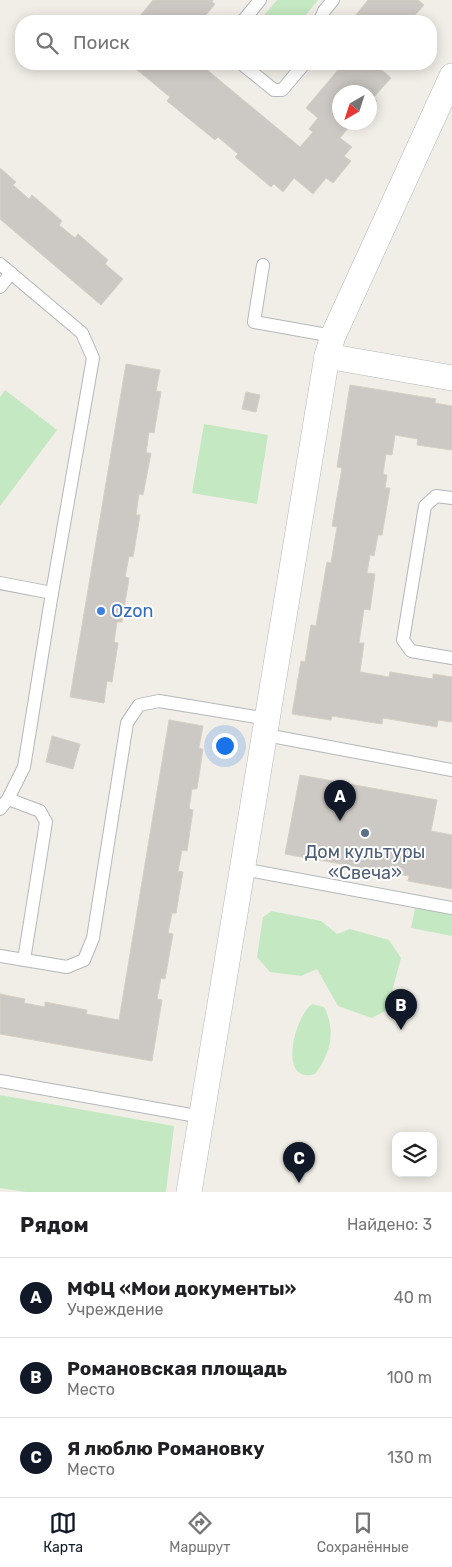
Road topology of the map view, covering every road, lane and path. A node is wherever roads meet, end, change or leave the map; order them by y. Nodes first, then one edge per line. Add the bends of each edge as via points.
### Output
1 (260, 0) edge
2 (333, 0) edge
3 (248, 15) edge
4 (322, 15) edge
5 (249, 70) edge
6 (299, 70) edge
7 (452, 76) edge
8 (0, 264) edge
9 (263, 265) dead end
10 (11, 273) junction
11 (0, 286) edge
12 (330, 346) junction
13 (452, 378) edge
14 (452, 498) edge
15 (0, 583) edge
16 (52, 593) junction
17 (452, 658) edge
18 (267, 727) junction
19 (452, 770) edge
20 (4, 804) edge
21 (243, 869) junction
22 (452, 908) edge
23 (0, 956) edge
24 (24, 960) junction
25 (0, 1081) edge
26 (202, 1117) junction
27 (189, 1192) edge

1 - 3 lane
2 - 4 lane
5 - 6 lane via 274,90 282,90
7 - 12 street
8 - 10 lane
9 - 12 lane via 254,322
10 - 11 lane
10 - 16 lane via 82,333 93,358
12 - 13 street
12 - 18 street
14 - 17 lane via 436,496 425,506 403,640 412,651
15 - 16 lane
16 - 20 lane via 24,767
18 - 19 lane
18 - 21 street
18 - 24 lane via 160,701 139,705 127,722 93,938 84,960 67,968
20 - 24 lane via 40,811 46,822
21 - 22 lane
21 - 26 street
23 - 24 lane
25 - 26 lane
26 - 27 street

